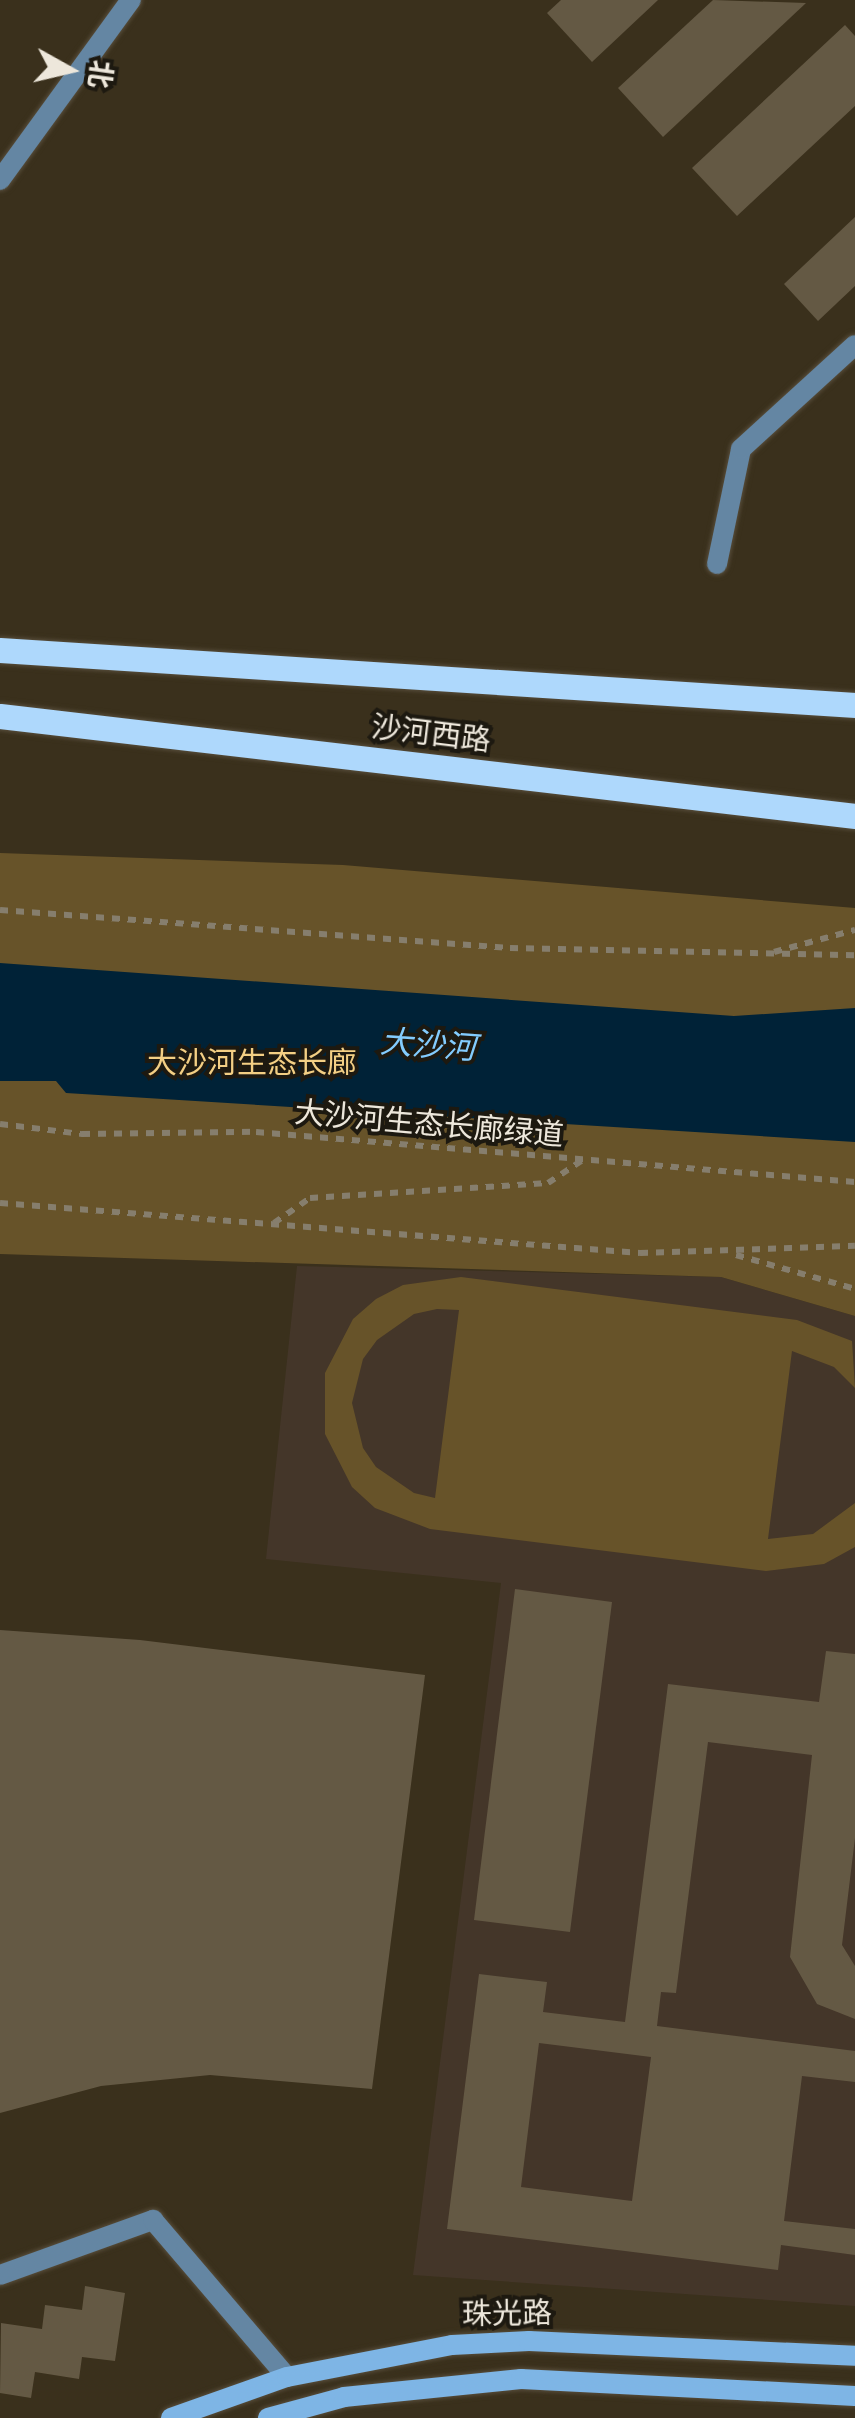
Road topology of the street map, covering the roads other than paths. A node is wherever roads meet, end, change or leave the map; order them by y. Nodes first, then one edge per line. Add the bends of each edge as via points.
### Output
1 (130, 0) edge
2 (0, 180) edge
3 (855, 345) edge
4 (718, 564) dead end
5 (0, 650) edge
6 (855, 706) edge
7 (0, 716) edge
8 (855, 816) edge
9 (0, 2276) edge
10 (855, 2356) edge
11 (287, 2377) junction
12 (855, 2396) edge
13 (171, 2418) edge
14 (268, 2418) edge

1 - 2 street
3 - 4 street via 740,449
5 - 6 main road, 沙河西路
7 - 8 main road, 沙河西路
9 - 11 street via 153,2220
10 - 11 main road, 珠光路 via 529,2341 435,2348
11 - 13 main road, 珠光路
12 - 14 main road via 521,2379 344,2397

